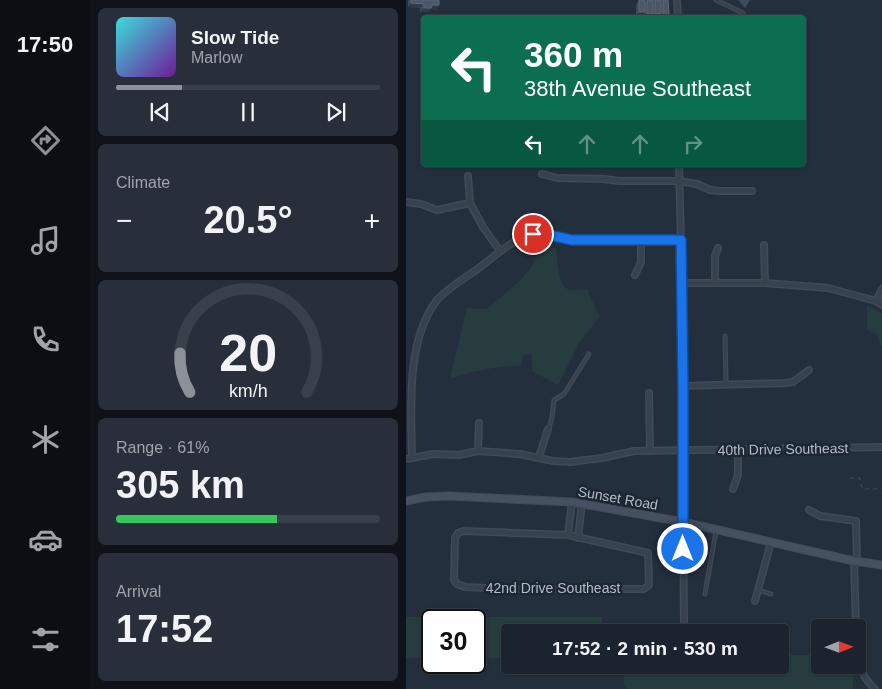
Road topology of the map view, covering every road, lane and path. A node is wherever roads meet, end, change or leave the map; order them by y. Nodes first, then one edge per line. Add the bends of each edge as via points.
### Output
1 (677, 0) edge
2 (716, 0) edge
3 (743, 14) dead end
4 (678, 15) edge
5 (679, 167) edge
6 (542, 174) dead end
7 (468, 176) dead end
8 (679, 181) junction
9 (752, 191) dead end
10 (406, 202) edge
11 (470, 203) junction
12 (681, 240) junction
13 (641, 241) junction
14 (764, 245) dead end
15 (718, 248) dead end
16 (500, 251) junction
17 (636, 275) dead end
18 (682, 283) junction
19 (715, 283) junction
20 (765, 283) junction
21 (882, 289) edge
22 (876, 301) junction
23 (882, 305) edge
24 (725, 336) dead end
25 (589, 354) dead end
26 (809, 370) dead end
27 (726, 385) junction
28 (683, 386) junction
29 (649, 393) dead end
30 (479, 423) dead end
31 (548, 429) joint
32 (882, 447) edge
33 (684, 450) junction
34 (738, 450) junction
35 (478, 451) junction
36 (650, 451) junction
37 (539, 457) junction
38 (409, 458) edge
39 (850, 478) dead end
40 (882, 488) edge
41 (733, 489) dead end
42 (406, 501) edge
43 (572, 502) junction
44 (582, 503) junction
45 (809, 510) dead end
46 (683, 522) junction
47 (716, 530) junction
48 (568, 535) junction
49 (578, 538) junction
50 (771, 542) junction
51 (856, 561) junction
52 (882, 566) edge
53 (758, 590) junction
54 (706, 594) dead end
55 (771, 594) dead end
56 (755, 600) dead end
57 (856, 619) edge
58 (684, 624) edge
59 (862, 674) edge
60 (875, 689) edge

1 - 4 street
2 - 3 lane
5 - 8 street
6 - 8 street via 557,178
7 - 11 street
8 - 9 street via 710,190
8 - 12 street
10 - 11 street via 437,210
11 - 16 street
12 - 13 street
12 - 18 street
13 - 16 street via 572,240 541,234 525,237
13 - 17 street via 641,262
14 - 20 street
15 - 19 street
16 - 38 street via 437,300 420,327 410,367
18 - 19 street
18 - 28 street
19 - 20 street
20 - 22 street via 828,288
21 - 22 street
22 - 23 street
24 - 27 lane
25 - 31 lane via 564,394 554,400
26 - 27 street via 793,382
27 - 28 street
28 - 33 street
29 - 36 street
30 - 35 street
31 - 37 street
32 - 34 street, 40th Drive Southeast
33 - 34 street, 40th Drive Southeast
33 - 36 street, 40th Drive Southeast
33 - 46 street
34 - 41 street via 738,475
35 - 37 street, 40th Drive Southeast
35 - 38 street, 40th Drive Southeast
36 - 37 street, 40th Drive Southeast via 570,462
39 - 40 path via 860,478 863,488
42 - 43 street, Sunset Road via 449,496
43 - 44 street, Sunset Road
43 - 48 street
44 - 46 street, Sunset Road
44 - 49 street
45 - 51 street via 820,516 856,521
46 - 47 street, Sunset Road
46 - 58 street
47 - 50 street, Sunset Road
47 - 54 lane
48 - 49 street
48 - 49 street, 42nd Drive Southeast via 463,531 455,538 454,580 465,587 508,589 644,589 649,585 648,553
50 - 51 street, Sunset Road
50 - 53 street
51 - 52 street, Sunset Road
51 - 57 street
53 - 55 lane
53 - 56 street
59 - 60 street

